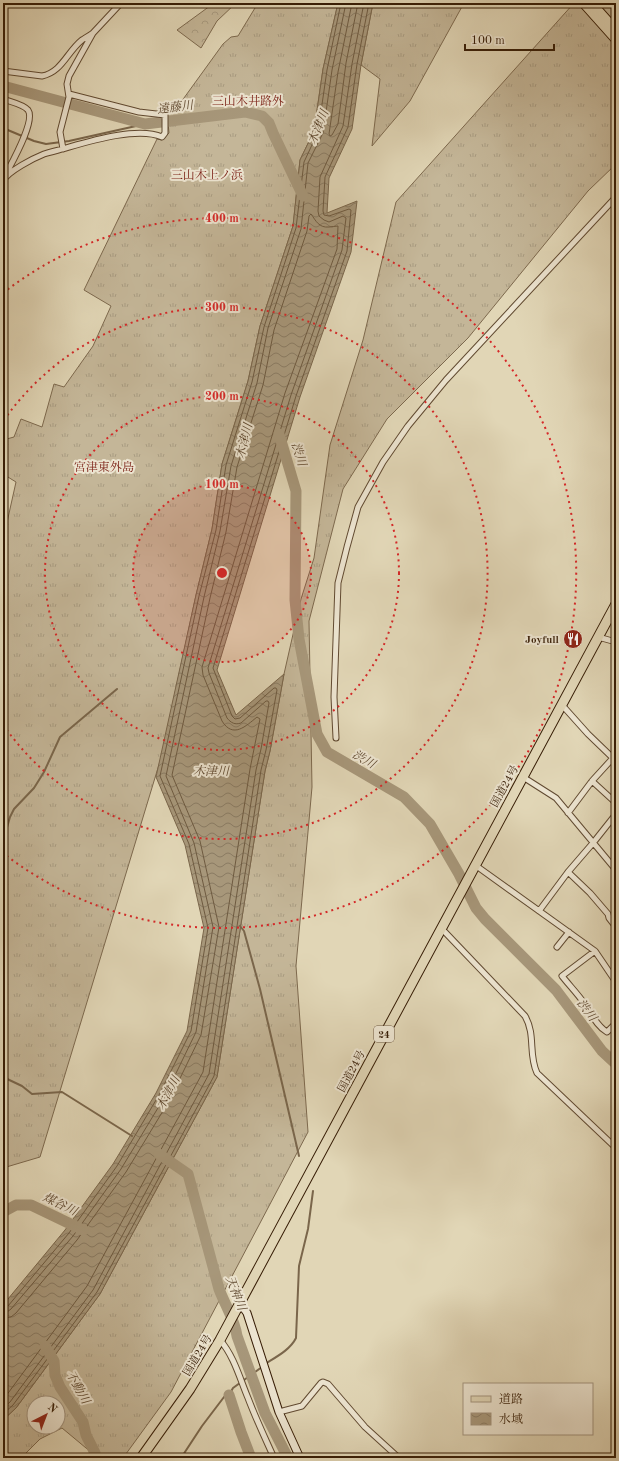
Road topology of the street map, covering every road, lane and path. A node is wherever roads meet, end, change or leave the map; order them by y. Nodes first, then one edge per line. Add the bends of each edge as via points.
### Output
1 (121, 3) edge
2 (583, 3) edge
3 (592, 3) edge
4 (616, 30) edge
5 (93, 33) junction
6 (616, 40) edge
7 (3, 71) edge
8 (69, 94) junction
9 (3, 99) edge
10 (63, 149) junction
11 (4, 179) edge
12 (616, 197) edge
13 (616, 604) edge
14 (598, 636) junction
15 (616, 642) edge
16 (562, 705) junction
17 (336, 738) dead end
18 (614, 759) edge
19 (523, 776) junction
20 (592, 781) junction
21 (616, 803) edge
22 (568, 813) junction
23 (616, 814) edge
24 (614, 821) edge
25 (593, 843) junction
26 (475, 865) junction
27 (616, 870) edge
28 (568, 872) junction
29 (539, 911) junction
30 (616, 927) edge
31 (442, 929) junction
32 (569, 932) junction
33 (557, 947) dead end
34 (595, 951) junction
35 (616, 971) edge
36 (611, 974) junction
37 (616, 982) edge
38 (616, 1023) edge
39 (616, 1148) edge
40 (240, 1302) junction
41 (220, 1340) junction
42 (279, 1412) junction
43 (296, 1457) edge
44 (141, 1458) edge
45 (274, 1458) edge
46 (399, 1458) edge

1 - 5 street
2 - 6 main road
3 - 4 main road
5 - 7 street via 82,40 59,67 48,75
5 - 8 street via 69,76
8 - 10 street via 60,132
8 - 10 street via 138,112 165,115 165,133 162,137 140,134 117,136
9 - 11 street via 24,106 30,116 24,138
10 - 11 street via 44,154 22,165
12 - 17 street via 446,380 408,426 383,462 358,507 338,583 334,697
13 - 14 highway, 国道24号 / 24
14 - 15 street
14 - 16 highway, 国道24号 / 24
16 - 18 street
16 - 19 highway, 国道24号 / 24
18 - 20 street
19 - 22 street via 556,798
19 - 26 highway, 国道24号 / 24
20 - 21 street
20 - 22 street
22 - 25 street
23 - 24 street
24 - 25 street
25 - 27 street
25 - 28 street
26 - 29 street
26 - 31 highway, 国道24号 / 24
28 - 29 street
28 - 30 street via 590,893
29 - 32 street
31 - 39 street via 525,1016 531,1032 532,1057 537,1073
31 - 40 highway, 国道24号 / 24
32 - 33 street
32 - 34 street
34 - 36 street
34 - 38 street via 562,976 603,1030 607,1032
35 - 36 street
36 - 37 street
40 - 41 highway, 国道24号 / 24
40 - 42 street via 248,1313
41 - 44 highway, 国道24号 / 24 via 190,1389
41 - 45 street via 236,1368
42 - 43 street
42 - 46 street via 302,1406 321,1383 328,1384 356,1417

